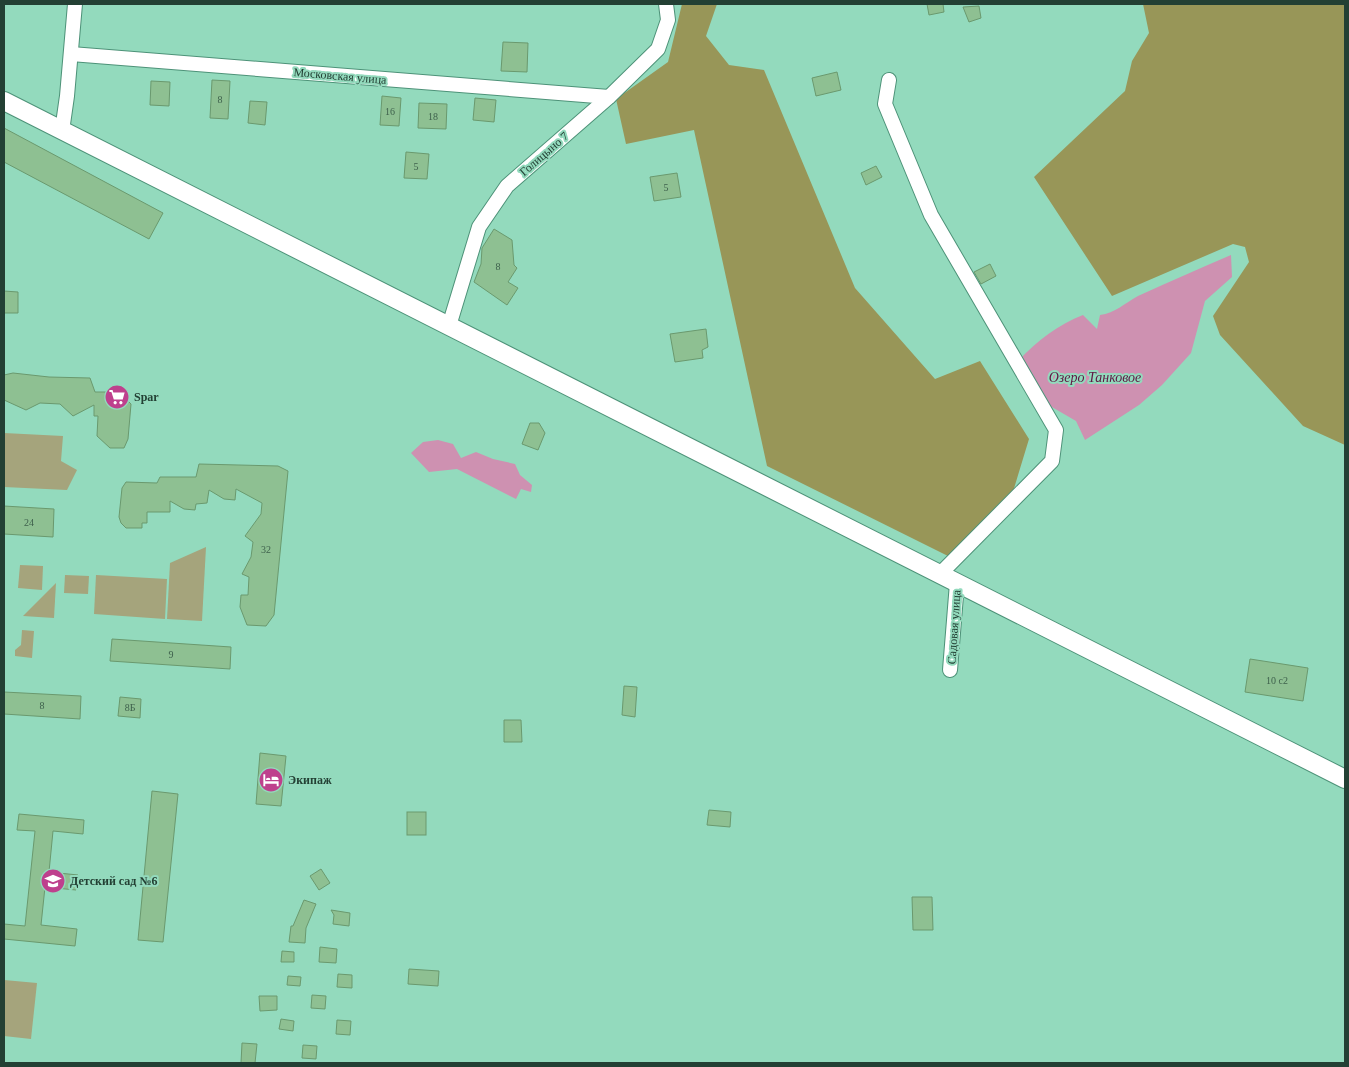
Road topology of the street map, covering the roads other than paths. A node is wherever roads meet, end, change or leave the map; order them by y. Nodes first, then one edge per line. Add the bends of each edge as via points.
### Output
1 (75, 4) edge
2 (666, 4) edge
3 (71, 54) junction
4 (889, 80) dead end
5 (609, 97) junction
6 (4, 101) edge
7 (62, 131) junction
8 (448, 326) junction
9 (940, 574) junction
10 (957, 583) junction
11 (950, 670) dead end
12 (1345, 779) edge

1 - 3 street
2 - 5 street, Голицыно 7 via 668,20 658,49
3 - 5 street, Московская улица
3 - 7 street
4 - 9 street via 885,104 931,215 1056,430 1052,461
5 - 8 street, Голицыно 7 via 507,186 479,227
6 - 7 street
7 - 8 street
8 - 9 street
9 - 10 street
10 - 11 street, Садовая улица
10 - 12 street

